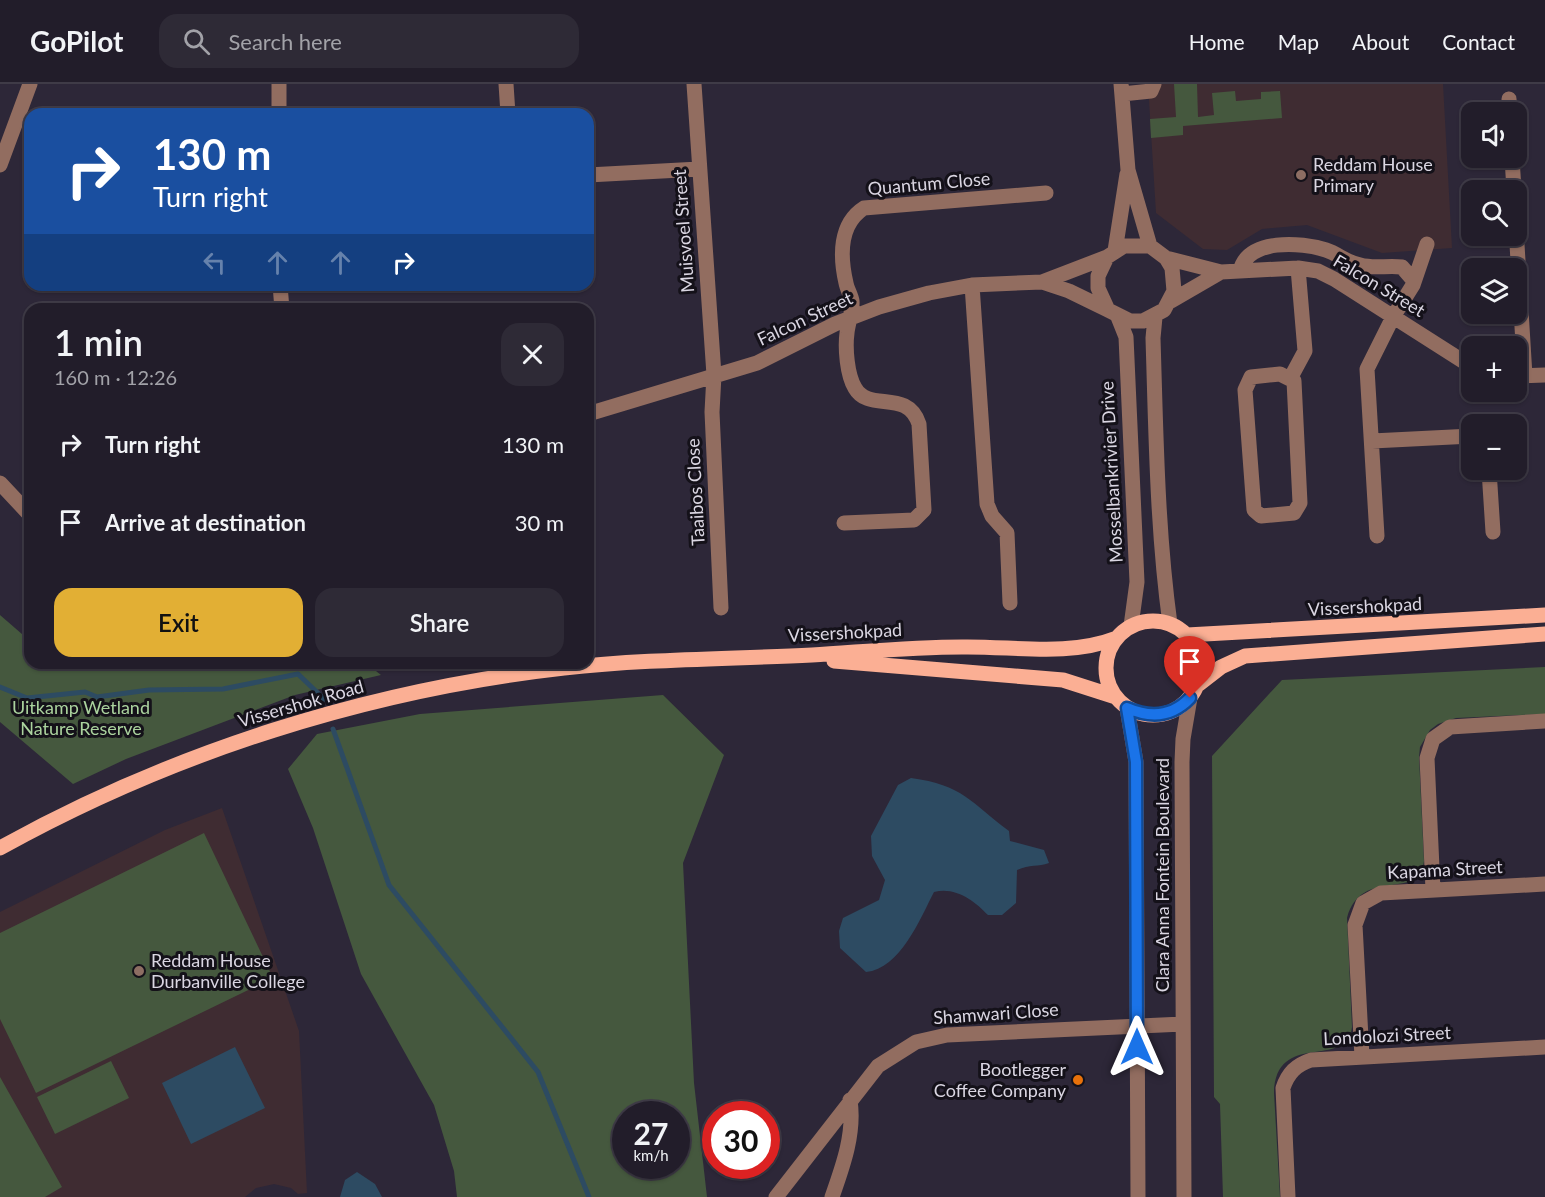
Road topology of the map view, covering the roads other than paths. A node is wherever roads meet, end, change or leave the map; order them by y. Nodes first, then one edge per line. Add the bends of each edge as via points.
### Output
1 (30, 84) edge
2 (279, 84) edge
3 (506, 84) edge
4 (694, 84) edge
5 (1154, 84) edge
6 (1122, 89) edge
7 (279, 108) edge
8 (508, 108) edge
9 (0, 165) edge
10 (699, 169) junction
11 (1128, 170) junction
12 (594, 176) edge
13 (1046, 193) dead end
14 (1427, 244) dead end
15 (1150, 246) junction
16 (1517, 246) edge
17 (1111, 254) junction
18 (1166, 258) junction
19 (1298, 268) junction
20 (1240, 271) junction
21 (1221, 272) junction
22 (1414, 281) junction
23 (1042, 282) junction
24 (972, 285) junction
25 (1171, 301) junction
26 (1113, 314) junction
27 (1393, 316) junction
28 (1155, 317) junction
29 (849, 318) junction
30 (1520, 336) edge
31 (1461, 360) edge
32 (714, 375) junction
33 (1545, 375) edge
34 (1527, 376) edge
35 (1290, 377) junction
36 (594, 412) edge
37 (1461, 437) edge
38 (1371, 441) junction
39 (1490, 480) edge
40 (0, 483) edge
41 (24, 509) edge
42 (844, 523) dead end
43 (1493, 532) dead end
44 (1377, 536) dead end
45 (1010, 603) dead end
46 (721, 608) dead end
47 (1545, 615) edge
48 (1170, 624) junction
49 (1131, 626) junction
50 (1545, 634) edge
51 (1187, 635) junction
52 (1117, 638) junction
53 (775, 657) junction
54 (594, 666) edge
55 (556, 669) edge
56 (1199, 684) junction
57 (1190, 698) junction
58 (1121, 702) junction
59 (1545, 721) edge
60 (0, 848) edge
61 (1545, 884) edge
62 (1434, 890) junction
63 (1183, 1024) junction
64 (1137, 1025) junction
65 (1545, 1047) edge
66 (1362, 1057) junction
67 (850, 1100) junction
68 (776, 1197) edge
69 (832, 1197) edge
70 (1138, 1197) edge
71 (1184, 1197) edge
72 (1288, 1197) edge

1 - 9 street
2 - 7 street
3 - 8 street
4 - 10 street, Muisvoel Street
5 - 6 street via 1150,91
6 - 11 street
10 - 12 street
10 - 32 street, Muisvoel Street
11 - 15 street
11 - 17 street
13 - 29 street, Quantum Close via 864,208 857,212 844,233 845,281 852,300
14 - 22 street
15 - 17 street via 1135,244
15 - 18 street
16 - 30 street
17 - 23 street, Falcon Street
17 - 26 street via 1098,276 1098,288
18 - 21 street, Falcon Street
18 - 25 street via 1175,280
19 - 20 street, Falcon Street
19 - 27 street, Falcon Street via 1335,279
19 - 35 street via 1305,351
20 - 21 street, Falcon Street
20 - 22 street via 1245,259 1255,252 1294,245 1329,251 1363,266 1402,267
21 - 25 street, Falcon Street
22 - 27 street
23 - 24 street, Falcon Street
23 - 26 street, Falcon Street
24 - 29 street, Falcon Street via 904,300
24 - 45 street via 987,504 1007,533
25 - 28 street
26 - 28 street via 1130,321
26 - 49 street, Mosselbankrivier Drive via 1126,337 1137,582
27 - 31 street, Falcon Street
27 - 38 street via 1369,362
28 - 48 street via 1158,488
29 - 32 street, Falcon Street via 773,357
29 - 42 street via 851,379 856,390 873,400 903,405 916,414 924,510 914,520
32 - 36 street, Falcon Street
32 - 46 street, Taaibos Close via 712,412
33 - 34 street
35 - 35 street via 1294,381 1300,503 1294,513 1261,516 1254,510 1245,390 1251,377
37 - 38 street
38 - 44 street
39 - 43 street
40 - 41 street
47 - 51 main road, Vissershokpad
48 - 49 main road via 1143,621
48 - 51 main road
49 - 52 main road
50 - 56 main road via 1245,656 1221,667
51 - 56 main road via 1201,663
52 - 53 main road, Vissershokpad via 1097,646 1069,649 961,647
52 - 58 main road via 1106,667 1108,683
53 - 54 main road, Vissershok Road
53 - 58 main road, Vissershokpad via 1063,680
55 - 60 main road, Vissershok Road via 439,688 288,724 126,786
56 - 57 main road
57 - 58 main road via 1171,712 1156,716 1141,714
57 - 63 street, Clara Anna Fontein Boulevard via 1183,739
58 - 64 street, Clara Anna Fontein Boulevard via 1136,762
59 - 62 street via 1450,727 1433,739 1427,758
61 - 62 street, Kapama Street
62 - 66 street, Kapama Street via 1381,893 1359,909 1355,927
63 - 64 street, Shamwari Close
63 - 71 street, Clara Anna Fontein Boulevard
64 - 67 street, Shamwari Close via 932,1037 889,1056
64 - 70 street, Clara Anna Fontein Boulevard
65 - 66 street, Londolozi Street
66 - 72 street, Londolozi Street via 1311,1060 1295,1067 1286,1080 1283,1096
67 - 68 street, Shamwari Close
67 - 69 street via 848,1145

